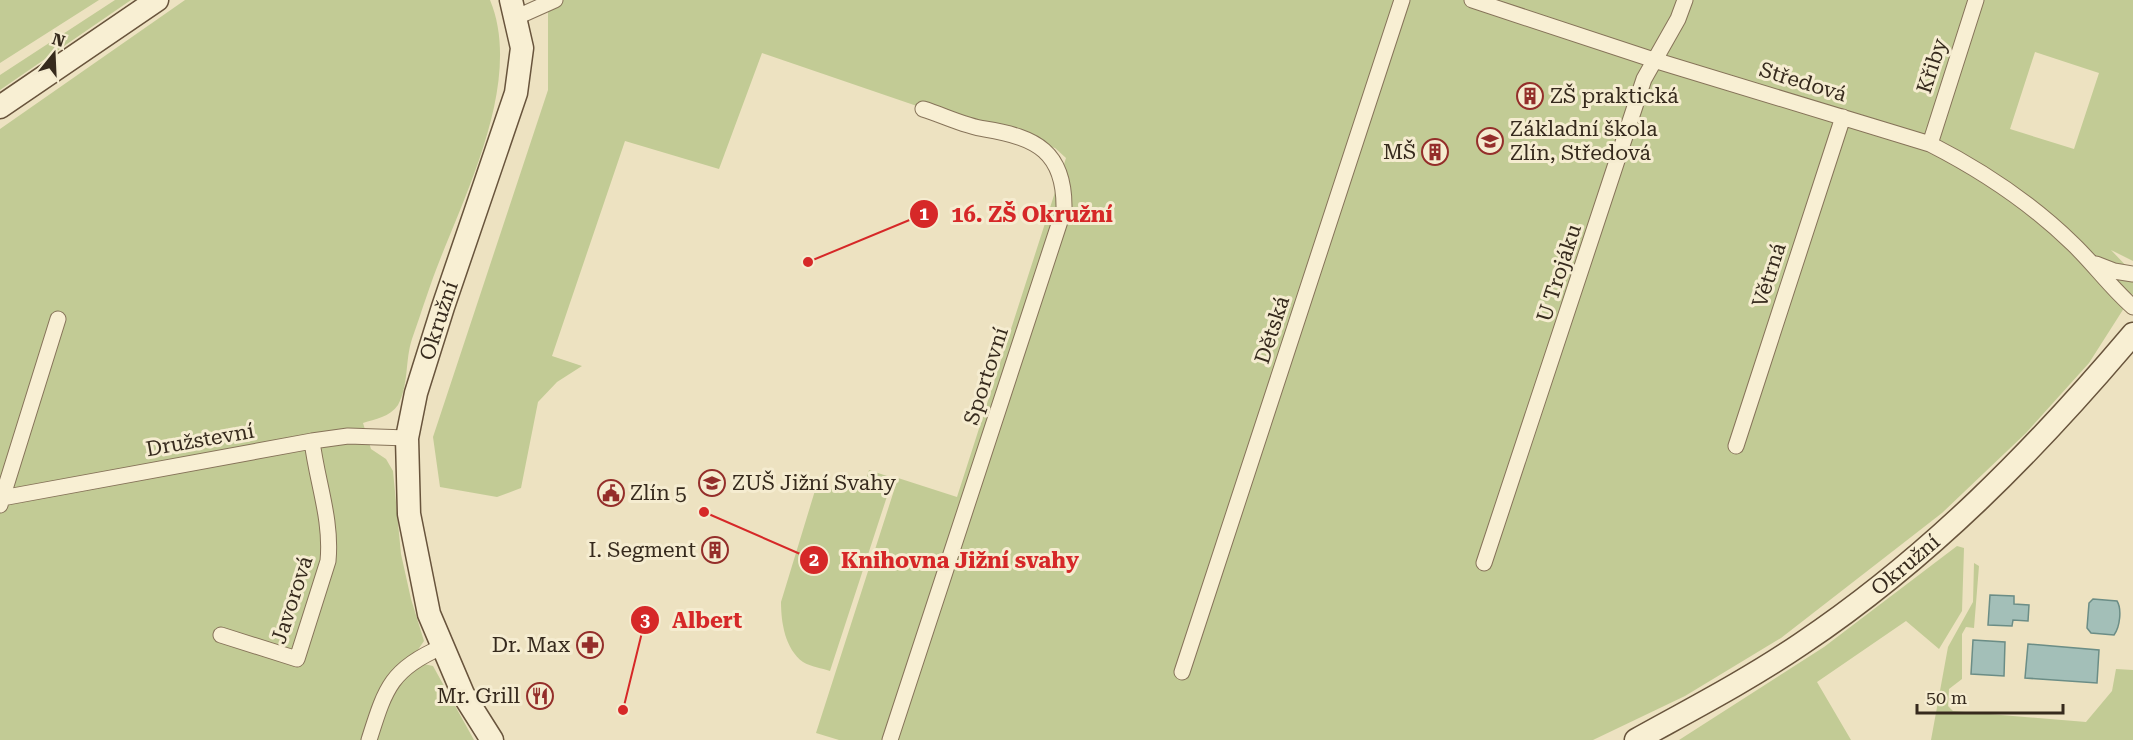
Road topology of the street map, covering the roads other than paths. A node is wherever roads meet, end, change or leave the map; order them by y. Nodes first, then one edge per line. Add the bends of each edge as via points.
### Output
1 (157, 0) edge
2 (555, 0) edge
3 (1402, 0) edge
4 (1472, 0) edge
5 (1685, 0) edge
6 (1976, 0) edge
7 (514, 9) edge
8 (1654, 60) junction
9 (0, 107) edge
10 (923, 109) dead end
11 (1843, 117) junction
12 (1930, 144) junction
13 (2091, 262) junction
14 (2133, 274) edge
15 (2133, 307) edge
16 (58, 319) dead end
17 (2130, 344) edge
18 (407, 438) junction
19 (312, 441) junction
20 (1736, 446) dead end
21 (1, 501) edge
22 (1484, 563) dead end
23 (221, 635) dead end
24 (442, 647) junction
25 (1182, 672) dead end
26 (369, 740) edge
27 (492, 740) edge
28 (890, 740) edge
29 (1636, 740) edge

1 - 9 street
2 - 7 street
3 - 25 street, Dětská
4 - 8 street, Středová
5 - 8 street, U Trojáku
6 - 12 street, Křiby
7 - 18 street, Okružní via 522,48 516,93 443,307 416,393
8 - 11 street, Středová
8 - 22 street, U Trojáku via 1644,80
10 - 28 street, Sportovní via 1034,142 1054,159 1065,183 1064,208
11 - 12 street, Středová
11 - 20 street, Větrná
12 - 13 street, Středová via 2031,207
13 - 14 street, Středová
13 - 15 street, Středová
16 - 21 street, Družstevní
17 - 29 street, Okružní via 2021,458 1919,555 1802,644
18 - 19 street, Družstevní via 348,436
18 - 24 street, Okružní via 409,514 429,614
19 - 21 street, Družstevní
19 - 23 street, Javorová via 324,497 328,561 297,659
24 - 26 street via 422,655 395,676 381,702
24 - 27 street, Okružní via 463,694

